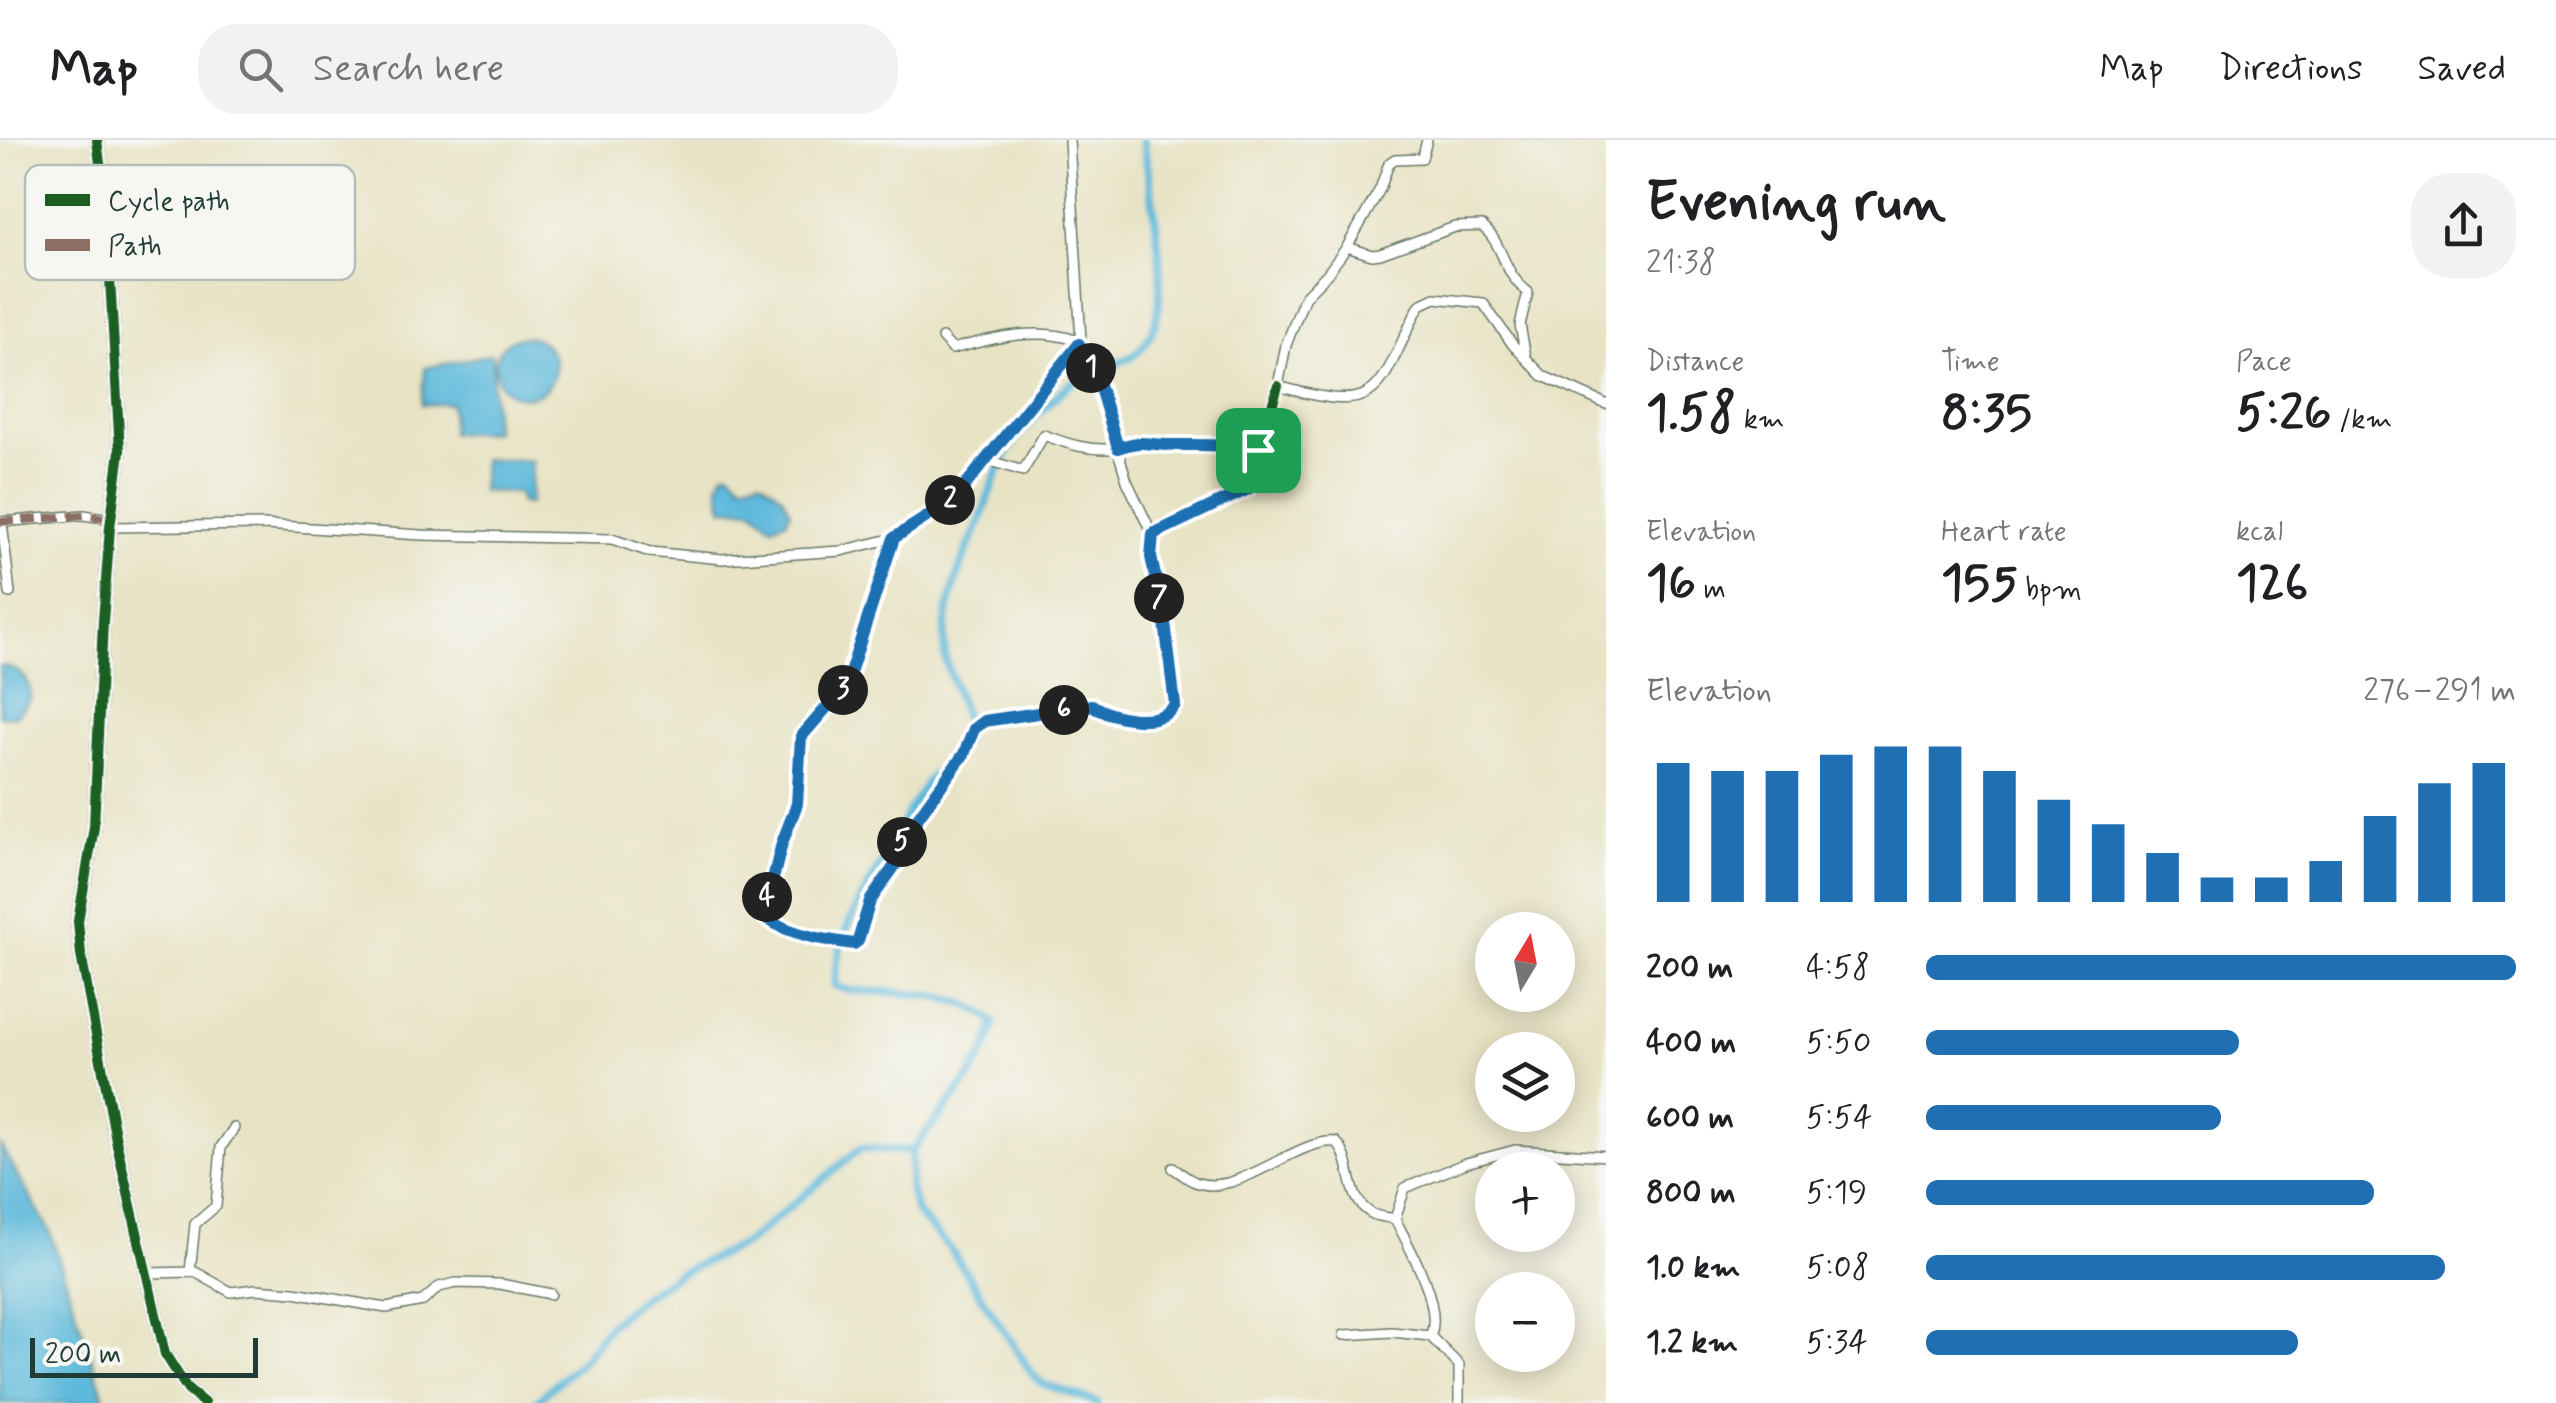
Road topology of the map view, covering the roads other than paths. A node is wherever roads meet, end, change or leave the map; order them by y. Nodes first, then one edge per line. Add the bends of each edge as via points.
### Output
1 (97, 140) edge
2 (1068, 140) edge
3 (1427, 140) edge
4 (100, 165) edge
5 (1347, 247) junction
6 (111, 280) edge
7 (942, 338) dead end
8 (1079, 344) junction
9 (1526, 359) junction
10 (1278, 386) junction
11 (1606, 404) edge
12 (1118, 448) junction
13 (1258, 450) junction
14 (984, 459) junction
15 (1, 522) edge
16 (110, 523) junction
17 (1153, 536) junction
18 (894, 538) junction
19 (10, 593) dead end
20 (234, 1128) dead end
21 (1606, 1156) edge
22 (1172, 1168) dead end
23 (1395, 1219) junction
24 (190, 1272) junction
25 (148, 1274) junction
26 (551, 1294) dead end
27 (1344, 1335) dead end
28 (1430, 1336) junction
29 (204, 1403) edge
30 (1458, 1403) edge

1 - 4 street
2 - 8 street
3 - 5 street via 1422,158 1389,164
5 - 9 street via 1372,256 1455,227 1482,226 1494,235 1514,282 1528,292 1520,325
5 - 10 street via 1298,309
6 - 16 street via 120,451
7 - 8 street via 952,349 1032,334
8 - 12 street
8 - 14 street
9 - 10 street via 1483,303 1435,298 1420,305 1384,379 1362,396 1330,399
9 - 11 street via 1543,376
10 - 13 street
12 - 13 street via 1146,441
12 - 14 street via 1067,444 1044,434 1024,471
12 - 17 street
13 - 17 street via 1248,489
14 - 18 street via 964,487
15 - 16 street via 84,514
15 - 19 street
16 - 18 street via 612,539 650,552 722,559 841,551
16 - 25 street via 94,827 78,921 90,1014
17 - 18 street via 1175,705 1168,715 1109,717 1092,705 984,721 909,830 854,944 778,926 766,918 766,907 797,804 801,737 846,685
20 - 24 street via 221,1148 216,1206 195,1224
21 - 23 street via 1514,1150 1466,1163 1405,1188
22 - 23 street via 1196,1184 1242,1179 1296,1152 1336,1142 1356,1200 1373,1215
23 - 28 street via 1431,1300
24 - 25 street
24 - 26 street via 231,1292 294,1292 386,1308 423,1301 438,1287 456,1283
25 - 29 street via 165,1354
27 - 28 street
28 - 30 street via 1458,1365

